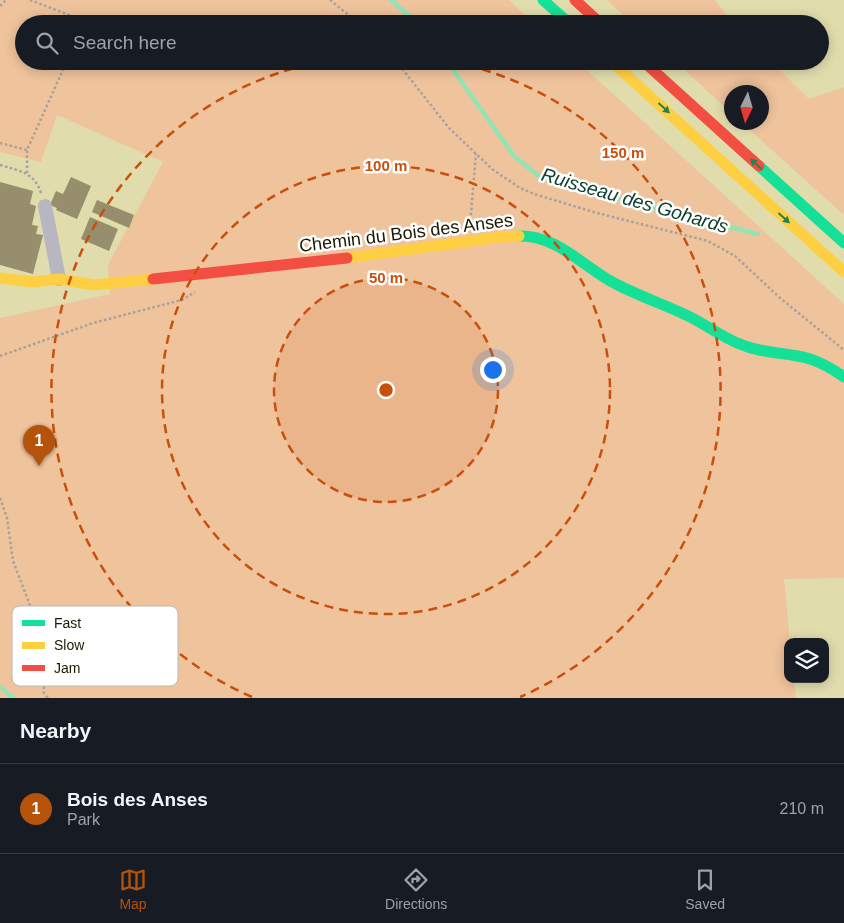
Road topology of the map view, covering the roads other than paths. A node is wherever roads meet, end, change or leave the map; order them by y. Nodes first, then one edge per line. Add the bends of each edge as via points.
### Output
1 (544, 0) edge
2 (575, 0) edge
3 (560, 15) edge
4 (591, 15) edge
5 (621, 70) edge
6 (653, 70) edge
7 (45, 206) road end
8 (844, 243) edge
9 (844, 272) edge
10 (0, 278) edge
11 (58, 279) junction
12 (844, 377) edge

1 - 3 main road
2 - 4 main road
5 -> 9 main road
8 -> 6 main road
7 - 11 street
10 - 11 main road, Chemin du Bois des Anses via 33,282
11 - 12 main road, Chemin du Bois des Anses via 94,285 529,236 544,239 615,284 688,316 739,344 810,359

